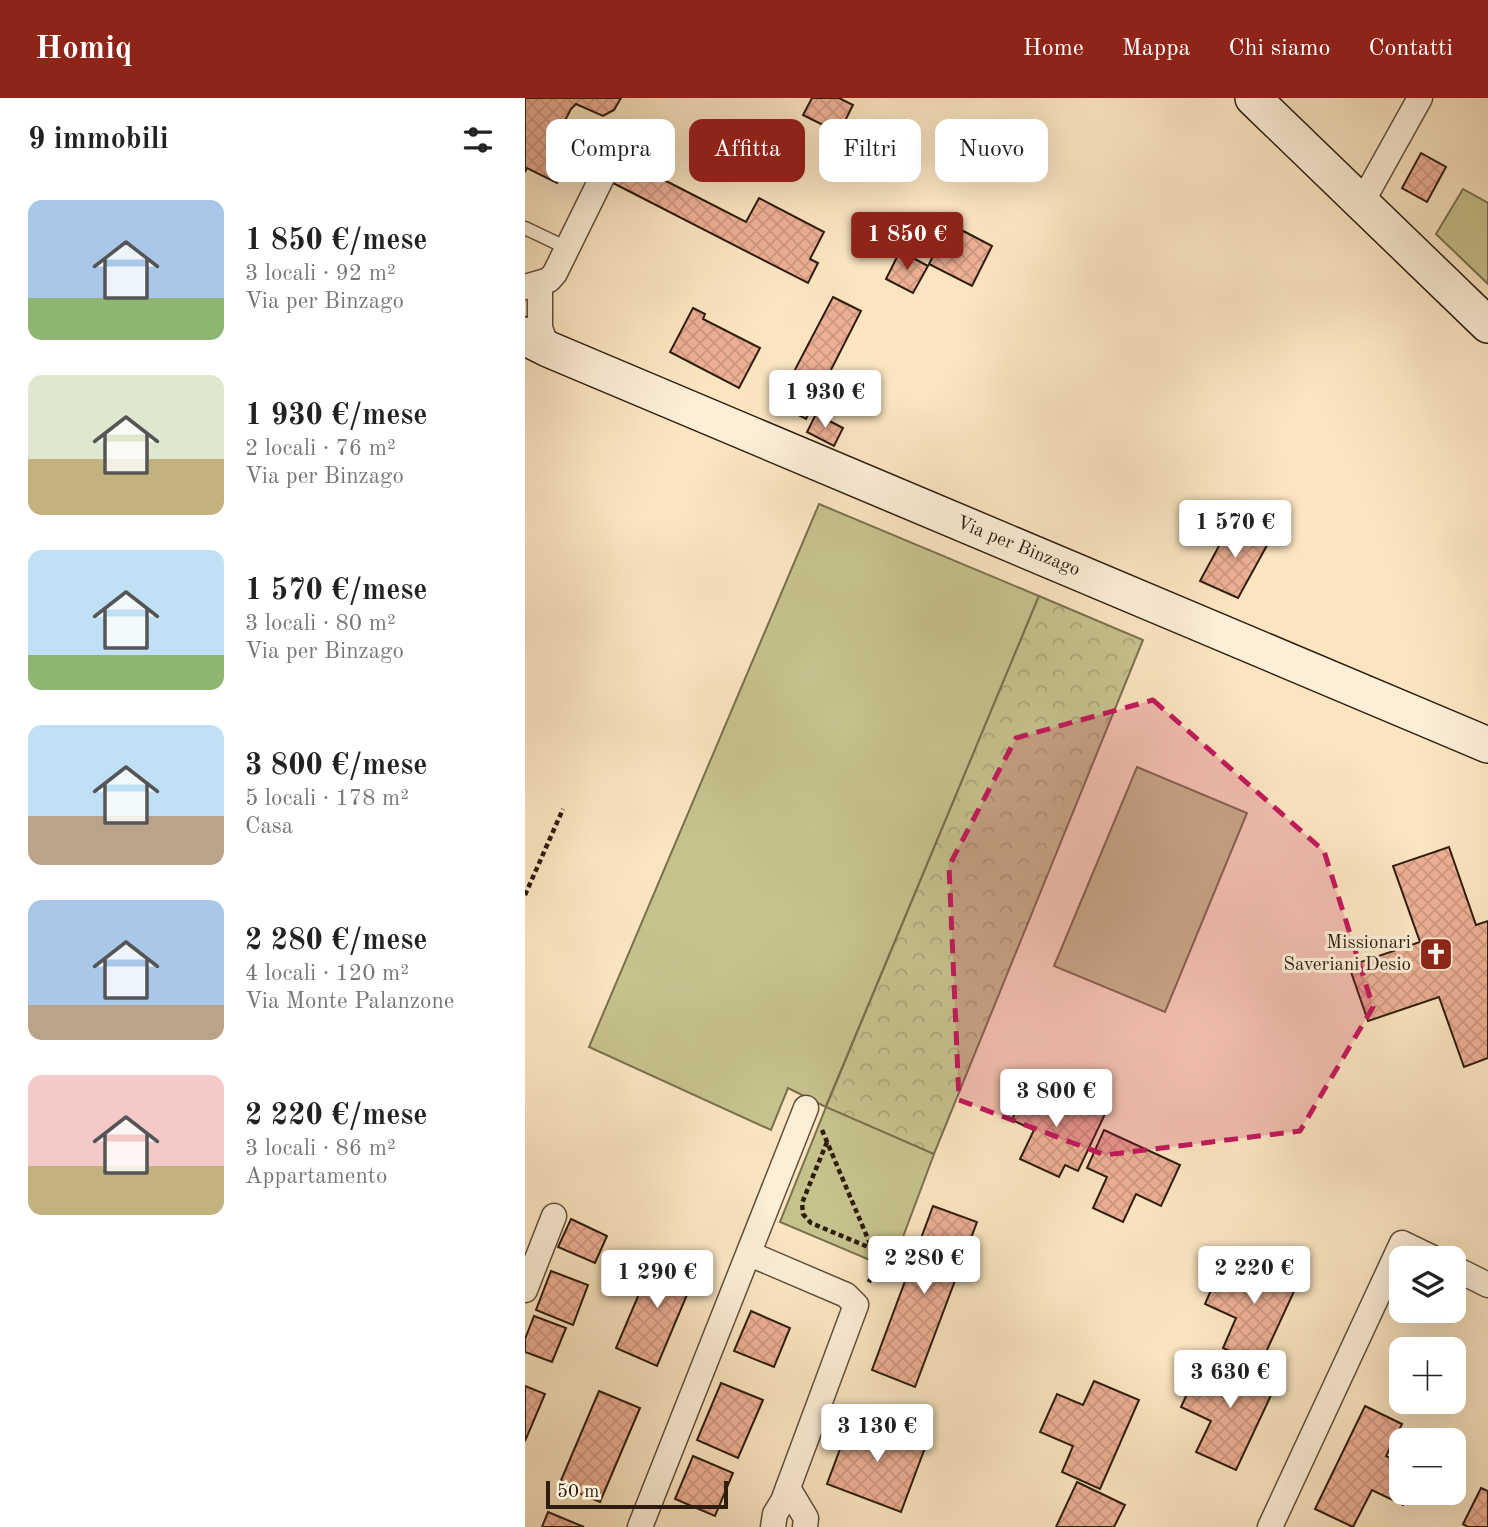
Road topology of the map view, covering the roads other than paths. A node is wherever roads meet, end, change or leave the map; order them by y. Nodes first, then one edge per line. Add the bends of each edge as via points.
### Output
1 (1253, 98) edge
2 (1420, 98) edge
3 (600, 182) edge
4 (1361, 204) junction
5 (525, 228) edge
6 (567, 248) junction
7 (532, 285) edge
8 (1488, 325) edge
9 (532, 341) edge
10 (1488, 745) edge
11 (805, 1111) road end
12 (554, 1216) dead end
13 (750, 1254) junction
14 (1389, 1271) edge
15 (1466, 1274) edge
16 (1488, 1285) edge
17 (525, 1290) edge
18 (788, 1488) junction
19 (640, 1527) edge
20 (773, 1527) edge
21 (805, 1527) edge
22 (1270, 1527) edge

1 - 4 main road
2 - 4 street
3 - 6 street, Via per Binzago
4 - 8 main road
5 - 6 lane
6 - 7 street, Via per Binzago via 549,280
7 - 9 street, Via per Binzago via 540,328
9 - 10 main road, Via per Binzago
11 - 13 street
12 - 17 street
13 - 18 street via 846,1295 856,1305
13 - 19 street
14 - 22 street
15 - 16 street
18 - 20 street
18 - 21 street via 806,1518

